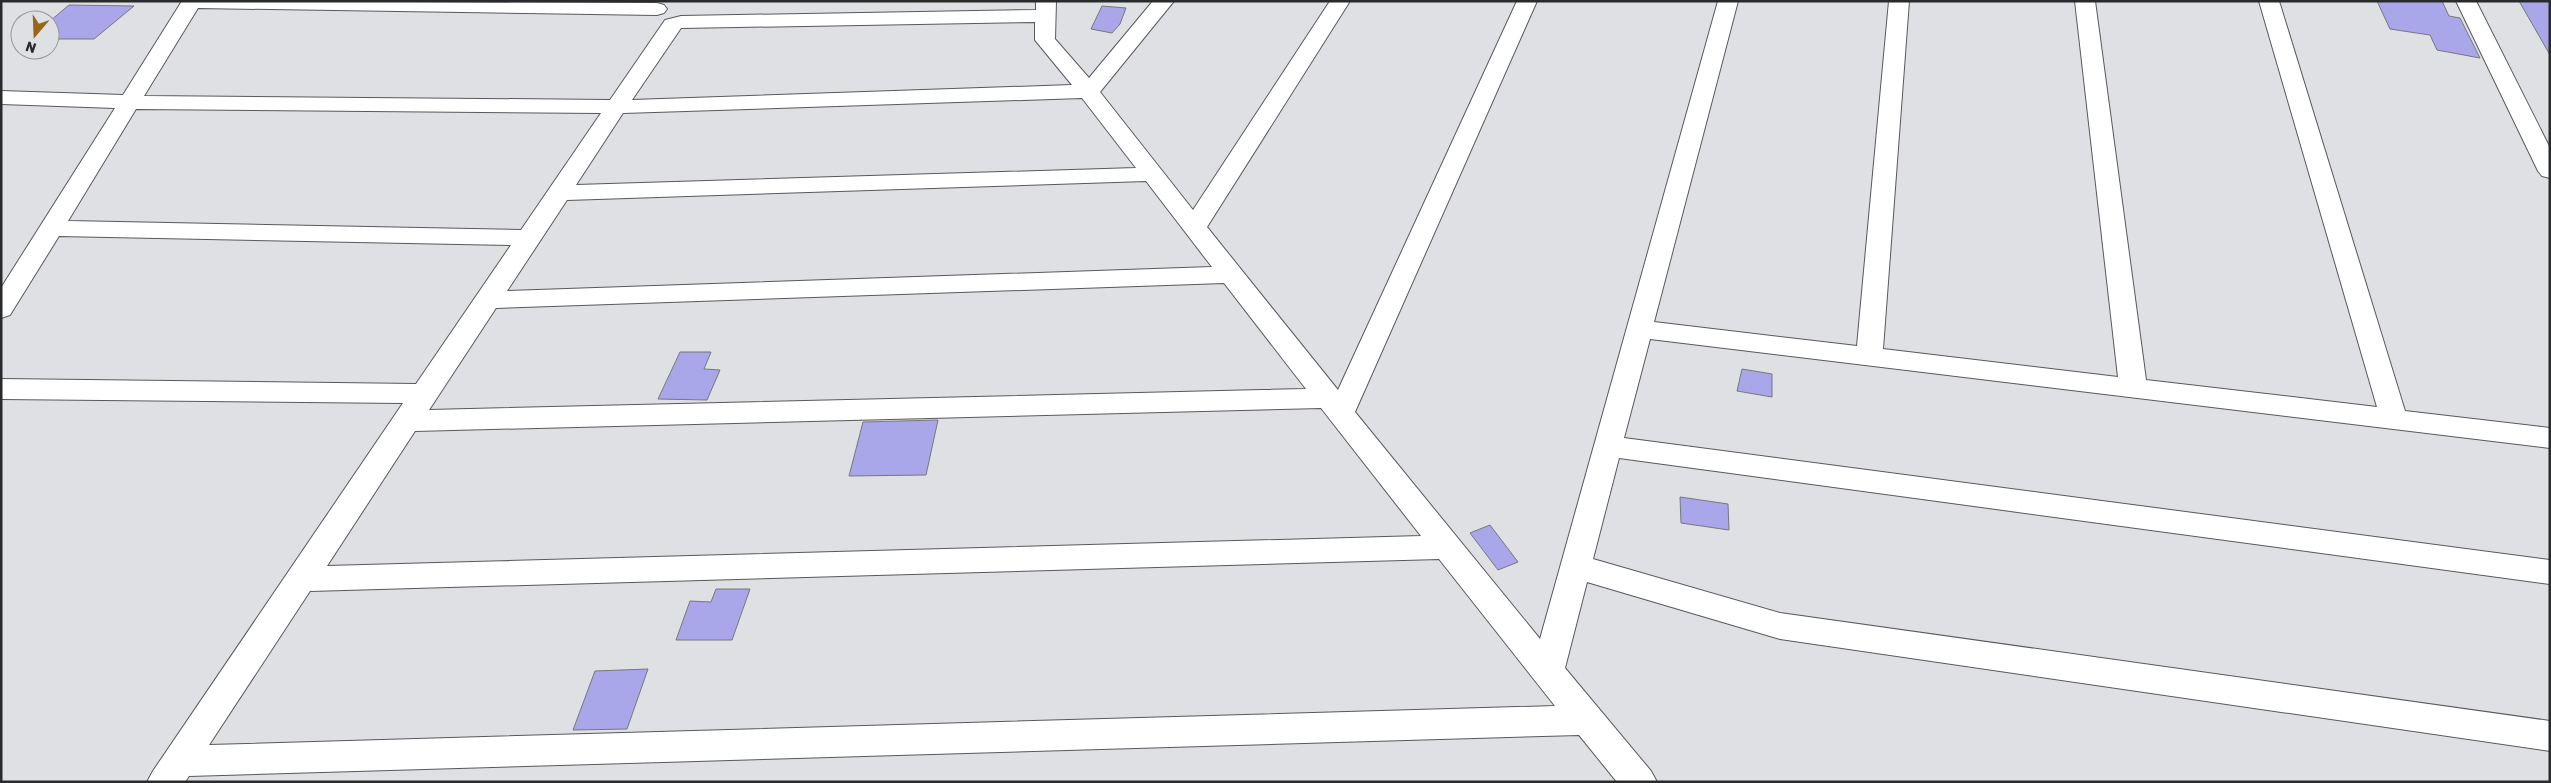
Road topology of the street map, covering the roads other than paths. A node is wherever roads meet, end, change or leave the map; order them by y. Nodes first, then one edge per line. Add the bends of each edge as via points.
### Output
1 (1164, 1) edge
2 (1340, 1) edge
3 (1527, 1) edge
4 (1728, 1) edge
5 (1899, 1) edge
6 (2085, 1) edge
7 (2269, 1) edge
8 (2466, 1) edge
9 (192, 2) edge
10 (656, 9) dead end
11 (1046, 9) edge
12 (1090, 91) junction
13 (1, 97) edge
14 (130, 102) junction
15 (618, 107) junction
16 (2550, 170) edge
17 (1153, 174) junction
18 (560, 193) junction
19 (52, 228) junction
20 (1194, 228) junction
21 (530, 238) junction
22 (1231, 275) junction
23 (488, 300) junction
24 (1, 309) edge
25 (1639, 329) junction
26 (1869, 357) junction
27 (1, 388) edge
28 (2133, 388) junction
29 (425, 394) junction
30 (1334, 405) junction
31 (2394, 419) junction
32 (406, 421) junction
33 (2550, 438) edge
34 (1608, 446) junction
35 (1447, 547) junction
36 (1576, 566) junction
37 (2550, 572) edge
38 (301, 579) junction
39 (1547, 672) junction
40 (1586, 720) junction
41 (2550, 736) edge
42 (172, 771) edge
43 (1639, 782) edge

1 - 12 street
2 - 20 street
3 - 30 street
4 - 25 street
5 - 26 street
6 - 28 street
7 - 31 street
8 - 16 street
9 - 10 street
9 - 14 street
11 - 12 street via 1045,40
11 - 15 street via 672,24
12 - 15 street
12 - 17 street
13 - 14 street
14 - 15 street
14 - 19 street
15 - 18 street
17 - 18 street
17 - 20 street
18 - 21 street
19 - 21 street
19 - 24 street
20 - 22 street
21 - 23 street
22 - 23 street
22 - 30 street
23 - 29 street
25 - 26 street
25 - 34 street
26 - 28 street
27 - 29 street
28 - 31 street
29 - 32 street
30 - 32 street
30 - 35 street
31 - 33 street
32 - 38 street
34 - 36 street
34 - 37 street
35 - 38 street
35 - 39 street
36 - 39 street
36 - 41 street via 1780,626
38 - 42 street
39 - 40 street
40 - 42 street
40 - 43 street

